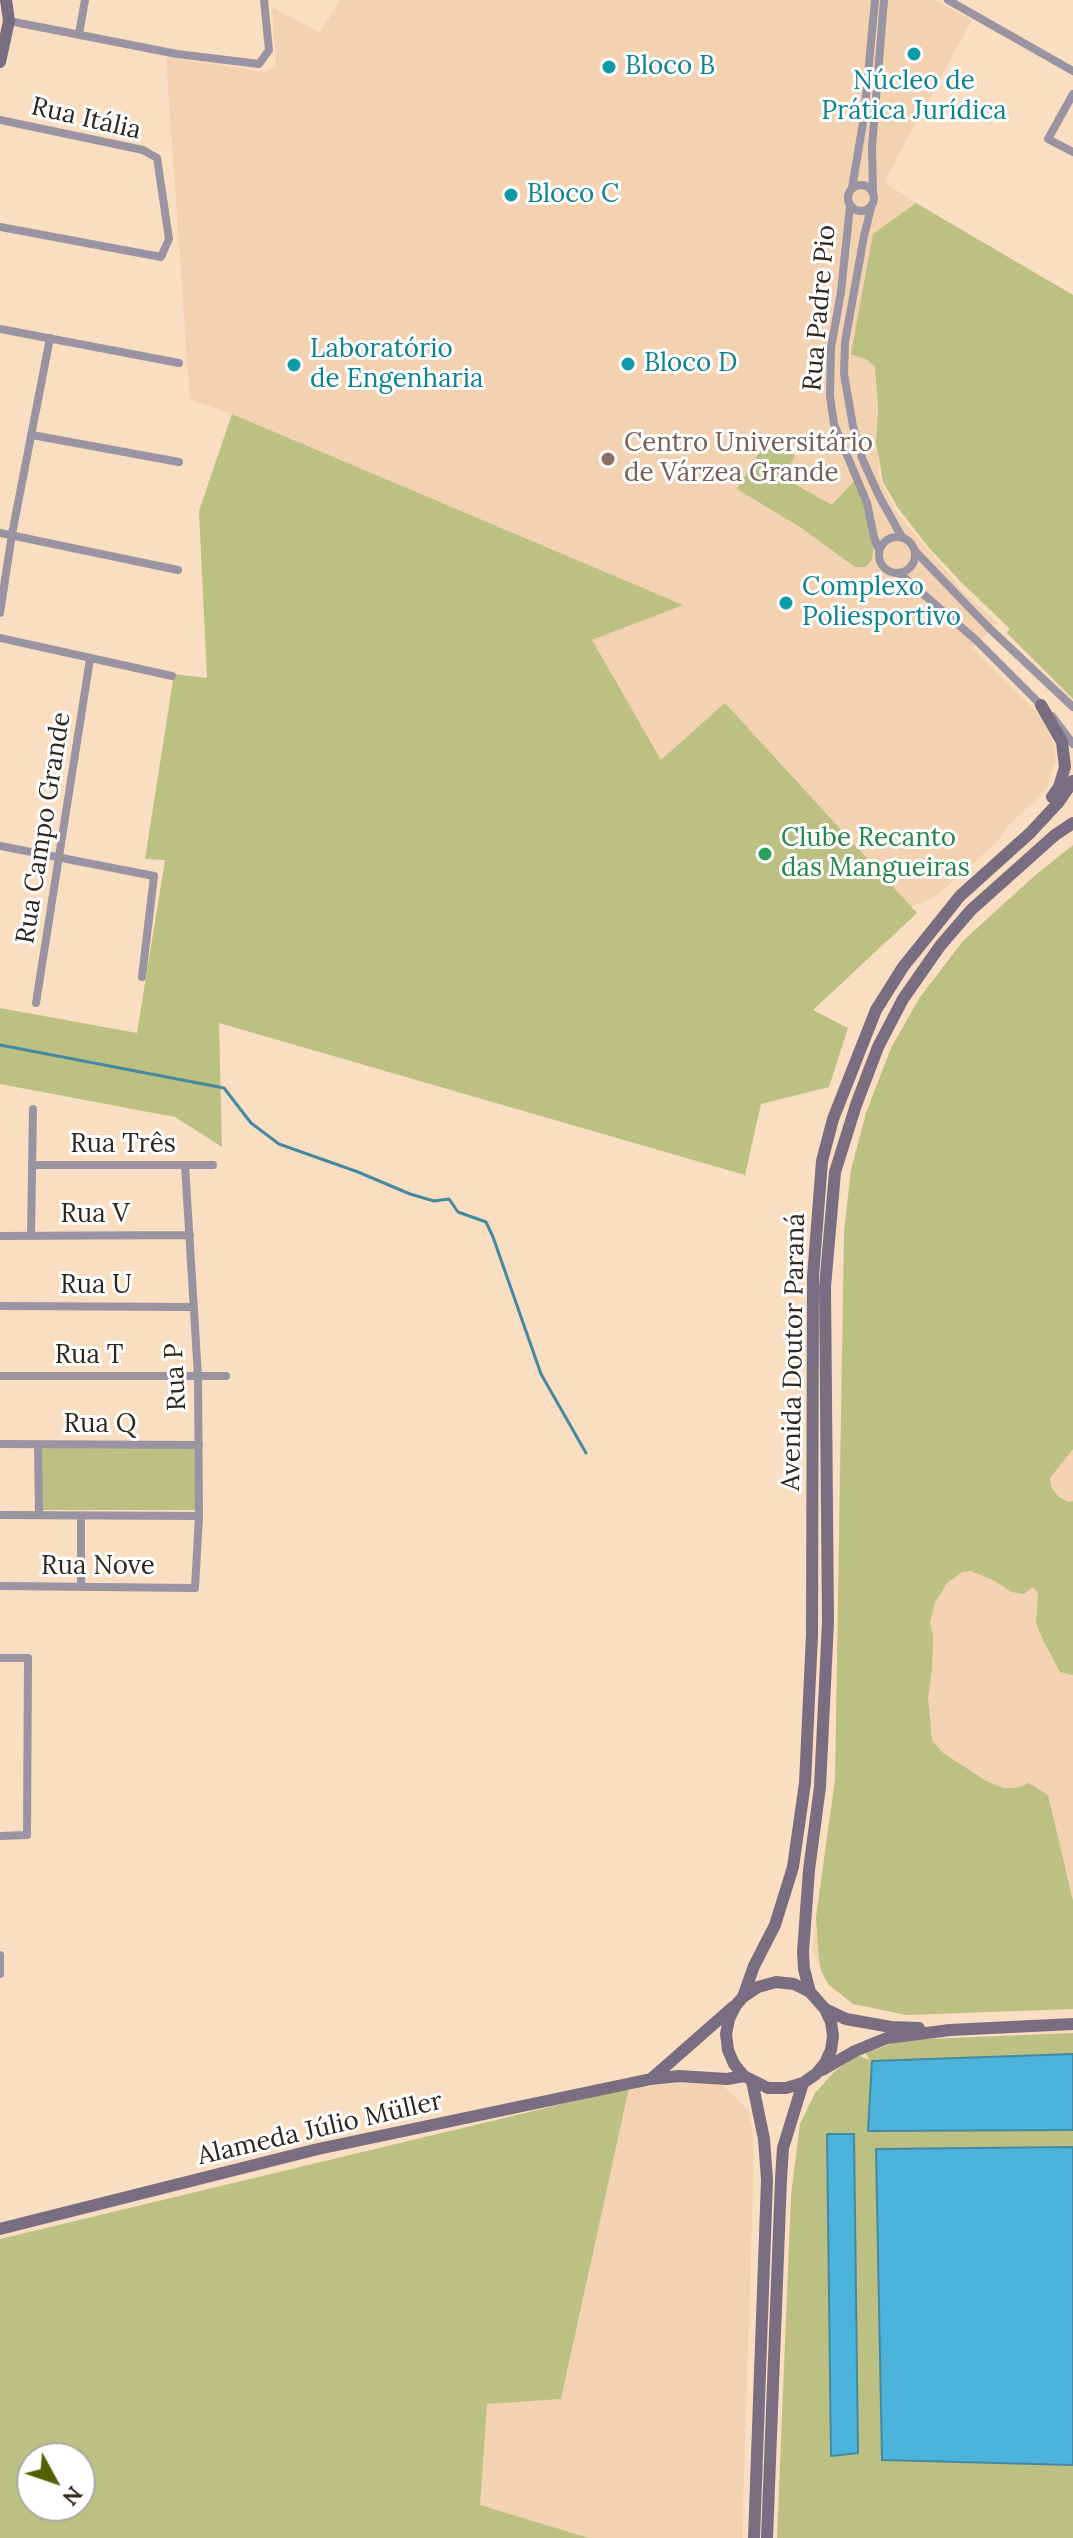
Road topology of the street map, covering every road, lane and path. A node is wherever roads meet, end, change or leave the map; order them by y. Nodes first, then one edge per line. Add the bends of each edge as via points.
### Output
1 (6, 0) edge
2 (85, 0) edge
3 (264, 0) edge
4 (875, 0) edge
5 (884, 0) edge
6 (948, 0) edge
7 (9, 21) junction
8 (79, 34) junction
9 (0, 62) edge
10 (1073, 71) edge
11 (1073, 94) edge
12 (0, 120) edge
13 (1073, 152) edge
14 (852, 188) junction
15 (873, 192) junction
16 (872, 204) junction
17 (850, 206) junction
18 (0, 227) edge
19 (0, 329) edge
20 (50, 338) junction
21 (179, 363) dead end
22 (32, 435) junction
23 (179, 462) dead end
24 (0, 533) edge
25 (12, 534) junction
26 (902, 537) junction
27 (879, 550) junction
28 (915, 551) junction
29 (178, 570) dead end
30 (899, 573) junction
31 (0, 613) edge
32 (0, 638) edge
33 (90, 659) junction
34 (172, 676) dead end
35 (1041, 705) junction
36 (1073, 707) edge
37 (1073, 744) edge
38 (1073, 781) edge
39 (1073, 823) edge
40 (0, 846) edge
41 (1004, 856) junction
42 (60, 857) junction
43 (142, 977) dead end
44 (36, 1003) dead end
45 (33, 1109) dead end
46 (32, 1165) junction
47 (185, 1165) junction
48 (213, 1165) dead end
49 (190, 1235) junction
50 (0, 1236) edge
51 (31, 1236) junction
52 (0, 1306) edge
53 (192, 1307) junction
54 (0, 1376) edge
55 (198, 1376) junction
56 (226, 1376) dead end
57 (0, 1444) edge
58 (38, 1445) junction
59 (199, 1445) junction
60 (0, 1515) edge
61 (39, 1515) junction
62 (81, 1516) junction
63 (199, 1516) junction
64 (0, 1586) edge
65 (81, 1587) junction
66 (195, 1588) joint
67 (0, 1658) edge
68 (0, 1836) edge
69 (0, 1955) edge
70 (0, 1974) edge
71 (810, 1992) junction
72 (740, 2001) junction
73 (825, 2009) junction
74 (1073, 2024) edge
75 (950, 2030) junction
76 (816, 2074) junction
77 (651, 2079) junction
78 (748, 2079) junction
79 (803, 2083) junction
80 (0, 2229) edge
81 (754, 2538) edge
82 (767, 2538) edge

1 - 7 main road
2 - 8 street
3 - 8 street via 269,50 259,64
4 - 14 street
5 - 15 street
6 - 10 street
7 - 8 street
7 - 9 main road
11 - 13 street via 1048,139
12 - 18 street, Rua Itália via 143,150 157,158 169,239 161,257
14 - 15 street via 863,185
14 - 17 street
15 - 16 street
16 - 17 street via 861,211
16 - 26 street, Rua Padre Pio via 845,342 844,374 862,458
17 - 27 street, Rua Padre Pio via 831,348 830,396 834,424 867,503
19 - 20 street
20 - 21 street
20 - 22 street
22 - 23 street
22 - 25 street
24 - 25 street
25 - 29 street
25 - 31 street
26 - 27 street via 886,540
26 - 28 street
27 - 30 street via 885,569
28 - 30 street via 912,565
28 - 36 street
30 - 35 street
32 - 33 street
33 - 34 street
33 - 42 street, Rua Campo Grande
35 - 37 street
35 - 41 main road via 1062,742 1065,767 1059,787
38 - 41 main road, Avenida Doutor Paraná
39 - 71 main road, Avenida Doutor Paraná via 971,910 910,988 878,1047 835,1172 825,1287 828,1622 820,1787 803,1952
40 - 42 street
41 - 72 main road, Avenida Doutor Paraná via 960,896 876,1010 822,1161 813,1277 812,1635 805,1783 793,1867 775,1925
42 - 43 street via 154,876
42 - 44 street, Rua Campo Grande
45 - 46 street
46 - 47 street, Rua Três
46 - 51 street
47 - 48 street, Rua Três
47 - 49 street, Rua P
49 - 51 street, Rua V
49 - 53 street, Rua P
50 - 51 street, Rua V
52 - 53 street, Rua U
53 - 55 street, Rua P
54 - 55 street, Rua T
55 - 56 street, Rua T
55 - 59 street, Rua P
57 - 58 street, Rua Q
58 - 59 street, Rua Q
58 - 61 street
59 - 63 street, Rua P
60 - 61 street
61 - 62 street
62 - 63 street
62 - 65 street
63 - 66 street, Rua P
64 - 65 street, Rua Nove
65 - 66 street, Rua Nove
67 - 68 street via 28,1658 27,1835
69 - 70 street
71 - 72 main road via 776,1982
71 - 73 main road
72 - 77 main road, Alameda Júlio Müller
72 - 78 main road via 726,2034 734,2064
73 - 75 main road via 846,2019 891,2027
73 - 76 main road via 833,2036
74 - 75 main road
75 - 76 main road via 887,2038
76 - 79 main road
77 - 78 main road, Alameda Júlio Müller
77 - 80 main road, Alameda Júlio Müller via 318,2149
78 - 79 main road via 768,2088
78 - 81 main road via 764,2139 767,2180
79 - 82 main road via 783,2148

